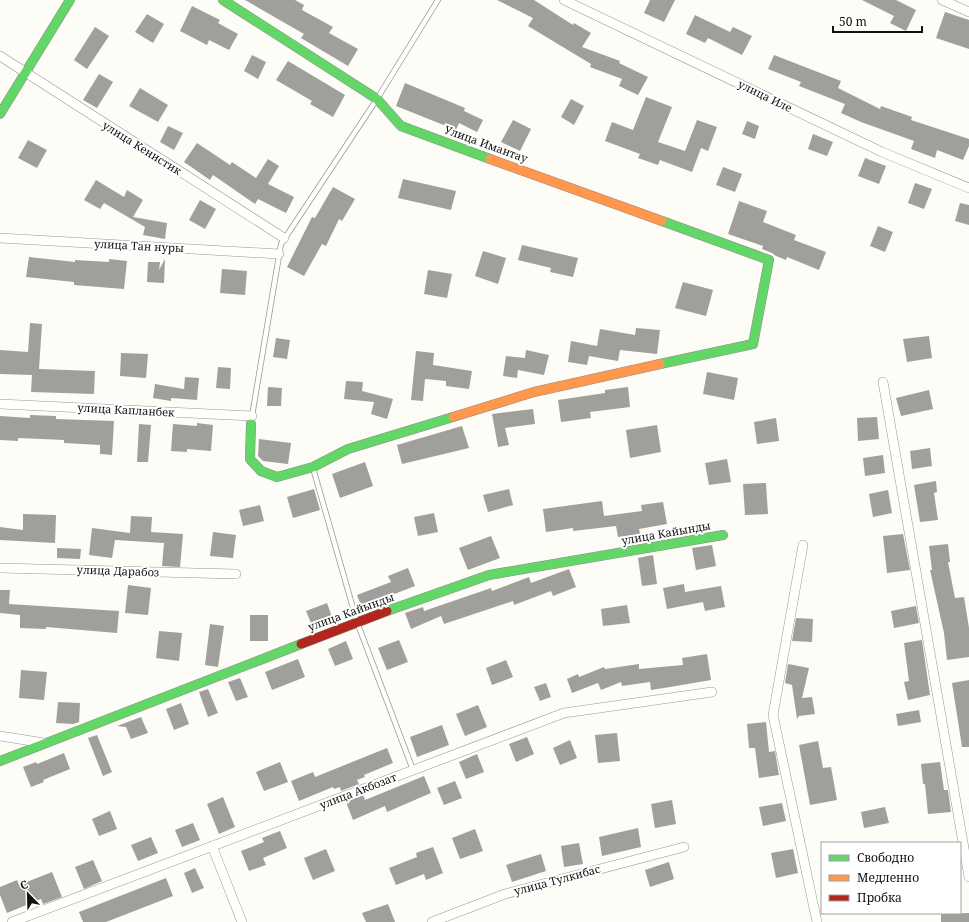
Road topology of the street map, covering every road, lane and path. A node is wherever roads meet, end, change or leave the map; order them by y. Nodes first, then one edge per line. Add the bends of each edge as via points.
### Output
1 (70, 0) edge
2 (223, 0) edge
3 (438, 0) edge
4 (564, 0) edge
5 (942, 0) edge
6 (969, 12) edge
7 (0, 56) edge
8 (25, 74) junction
9 (377, 99) junction
10 (0, 114) edge
11 (969, 188) edge
12 (0, 238) edge
13 (284, 238) junction
14 (279, 254) junction
15 (883, 382) dead end
16 (0, 404) edge
17 (251, 420) junction
18 (313, 467) junction
19 (723, 535) dead end
20 (803, 545) dead end
21 (0, 568) edge
22 (236, 574) dead end
23 (357, 622) junction
24 (712, 692) dead end
25 (0, 736) edge
26 (46, 743) junction
27 (0, 761) edge
28 (413, 770) junction
29 (212, 846) junction
30 (684, 847) dead end
31 (969, 877) edge
32 (12, 922) edge
33 (242, 922) edge
34 (432, 922) edge
35 (817, 922) edge

1 - 8 street
2 - 9 street, Улица Имантау
3 - 9 lane
4 - 11 street, улица Иле via 882,152
5 - 6 street
7 - 8 street, улица Кенистик
8 - 10 street
8 - 13 street, улица Кенистик
9 - 13 lane
9 - 18 street, Улица Имантау via 401,126 769,260 753,344 534,392 348,450
12 - 14 street, улица Тан нуры
13 - 14 lane
14 - 17 lane
15 - 31 street
16 - 17 street, улица Капланбек
17 - 18 street via 250,459 261,471 277,477
18 - 23 lane
19 - 23 street, улица Кайынды via 489,576
20 - 35 street via 774,715
21 - 22 street, улица Дарабоз
23 - 26 street, улица Кайынды
23 - 28 lane
24 - 28 street, улица Акбозат via 564,713
25 - 26 street
26 - 27 street, улица Кайынды
28 - 29 street, улица Акбозат
29 - 32 street, улица Акбозат
29 - 33 street
30 - 34 street, улица Тулкибас via 505,894

